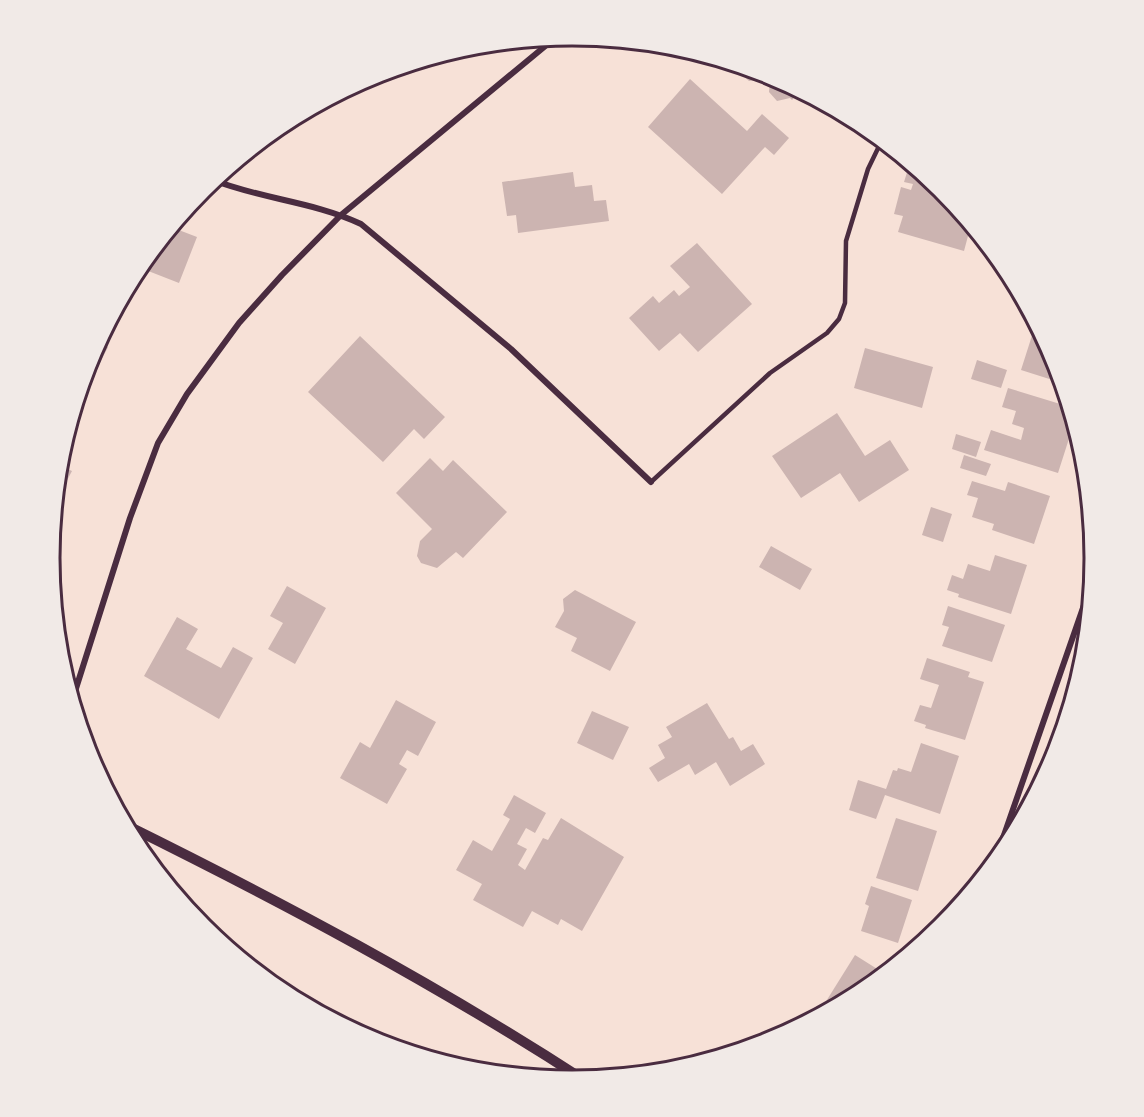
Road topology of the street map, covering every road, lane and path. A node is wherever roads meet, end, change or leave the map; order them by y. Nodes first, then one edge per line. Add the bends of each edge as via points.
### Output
1 (543, 48) edge
2 (878, 148) edge
3 (223, 184) edge
4 (341, 215) junction
5 (651, 482) joint
6 (1081, 614) edge
7 (76, 688) edge
8 (1006, 830) edge
9 (139, 832) edge
10 (568, 1070) edge

1 - 4 street
2 - 5 lane via 846,241 844,303 839,319 826,333 770,373
3 - 4 street
4 - 5 street via 361,224 511,349
4 - 7 street via 239,323 187,394 158,443
6 - 8 street
9 - 10 street via 290,907 476,1012

